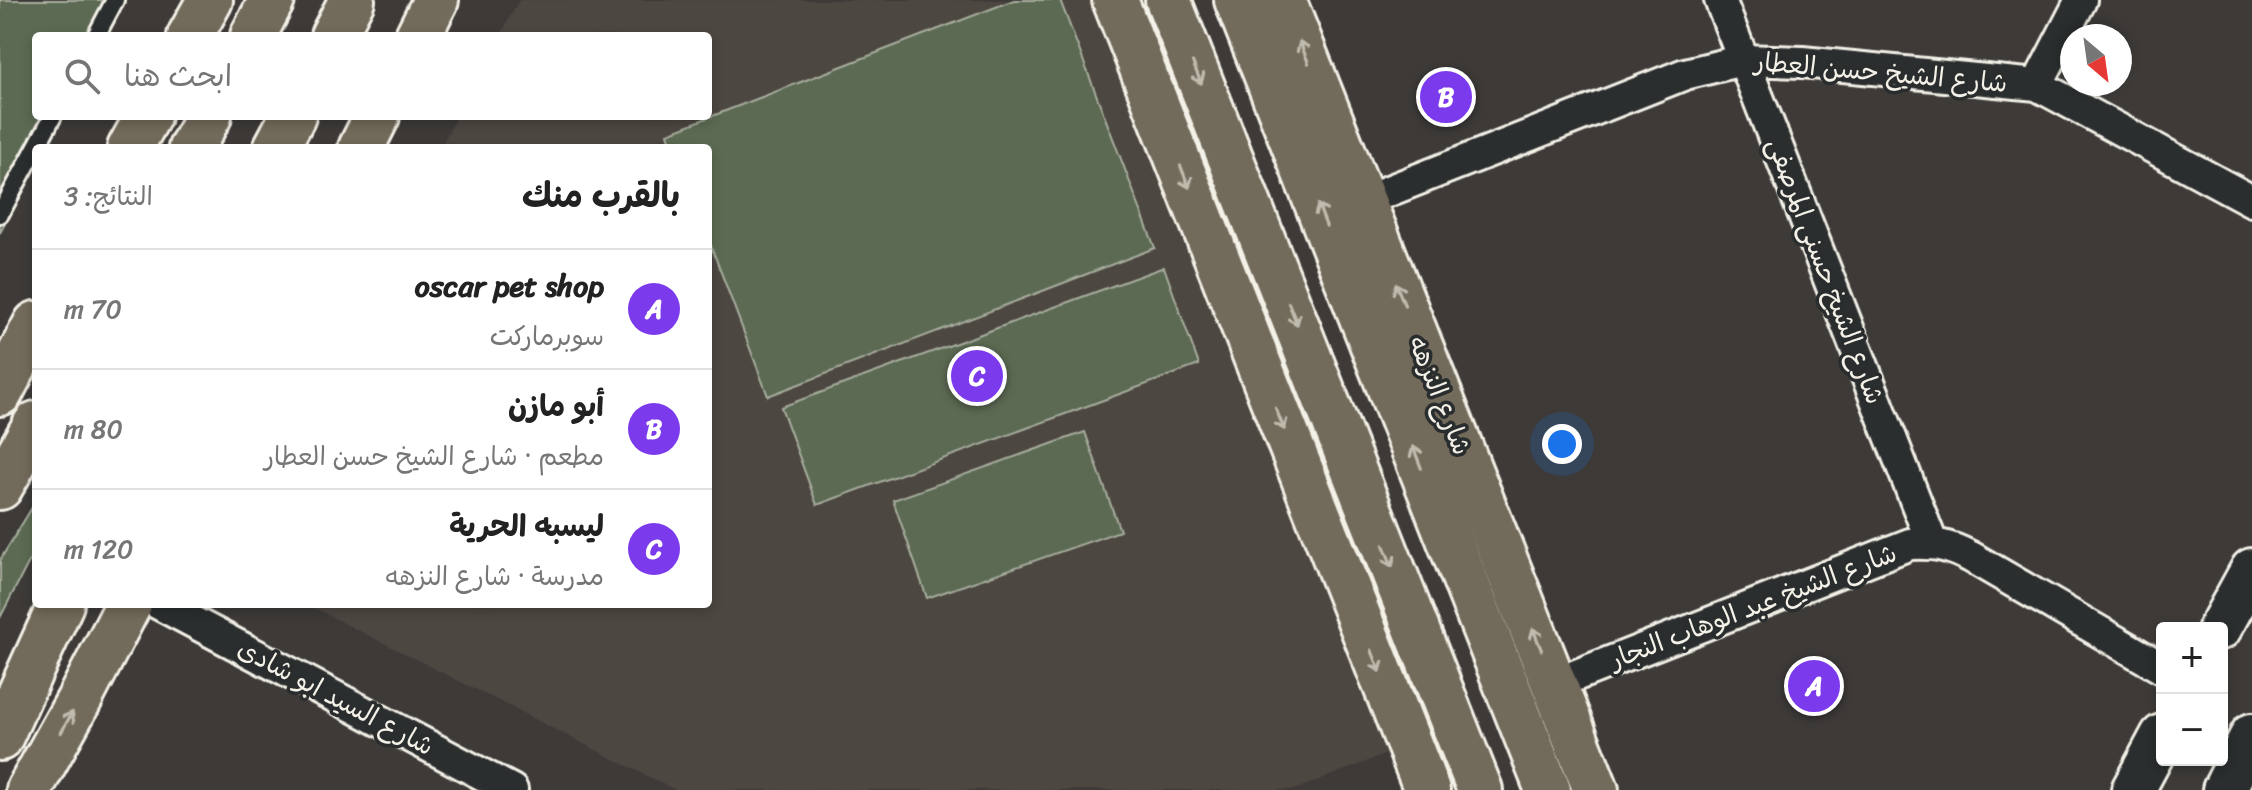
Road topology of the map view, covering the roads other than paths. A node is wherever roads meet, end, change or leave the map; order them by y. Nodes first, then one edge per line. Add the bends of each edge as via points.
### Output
1 (115, 0) edge
2 (210, 0) edge
3 (272, 0) edge
4 (352, 0) edge
5 (436, 0) edge
6 (1115, 0) edge
7 (1168, 0) edge
8 (1237, 0) edge
9 (1283, 0) edge
10 (1720, 0) edge
11 (2081, 0) edge
12 (98, 32) edge
13 (192, 32) edge
14 (255, 32) edge
15 (335, 32) edge
16 (420, 32) edge
17 (1743, 60) junction
18 (2037, 85) junction
19 (51, 120) edge
20 (146, 120) edge
21 (207, 120) edge
22 (291, 120) edge
23 (375, 120) edge
24 (38, 144) edge
25 (132, 144) edge
26 (193, 144) edge
27 (278, 144) edge
28 (363, 144) edge
29 (32, 155) edge
30 (1363, 201) junction
31 (2252, 201) edge
32 (0, 214) edge
33 (32, 332) edge
34 (0, 393) edge
35 (32, 431) edge
36 (0, 487) edge
37 (1932, 543) junction
38 (2252, 570) edge
39 (59, 608) edge
40 (127, 608) edge
41 (166, 608) edge
42 (2223, 622) edge
43 (2156, 665) edge
44 (1554, 684) junction
45 (2252, 735) edge
46 (0, 738) edge
47 (2156, 747) edge
48 (500, 787) edge
49 (1421, 788) edge
50 (29, 790) edge
51 (1480, 790) edge
52 (1548, 790) edge
53 (1596, 790) edge
54 (2133, 790) edge
55 (2224, 790) edge

1 - 12 lane
2 - 13 main road
3 - 14 main road
4 - 15 main road
5 - 16 main road
6 -> 49 main road
7 -> 51 main road
52 -> 8 main road
30 -> 9 main road, شارع النزهه
10 - 17 street, شارع الشيخ حسنى المرصفى
11 - 18 street
17 - 18 street, شارع الشيخ حسن العطار
17 - 30 street, شارع الشيخ حسن العطار via 1685,74
17 - 37 street, شارع الشيخ حسنى المرصفى
18 - 31 street, شارع الشيخ حسن العطار
19 - 24 lane
20 - 25 main road
21 - 26 main road
22 - 27 main road
23 - 28 main road
29 - 32 lane
44 -> 30 main road, شارع النزهه
33 - 34 main road
35 - 36 main road
37 - 43 street, شارع الشيخ عبد الوهاب النجار via 1953,547
37 - 44 street, شارع الشيخ عبد الوهاب النجار via 1910,544
38 - 42 main road
39 - 46 main road
50 -> 40 main road
41 - 48 street, شارع السيد ابو شادى
44 - 53 main road, شارع النزهه
45 - 55 main road
47 - 54 main road

